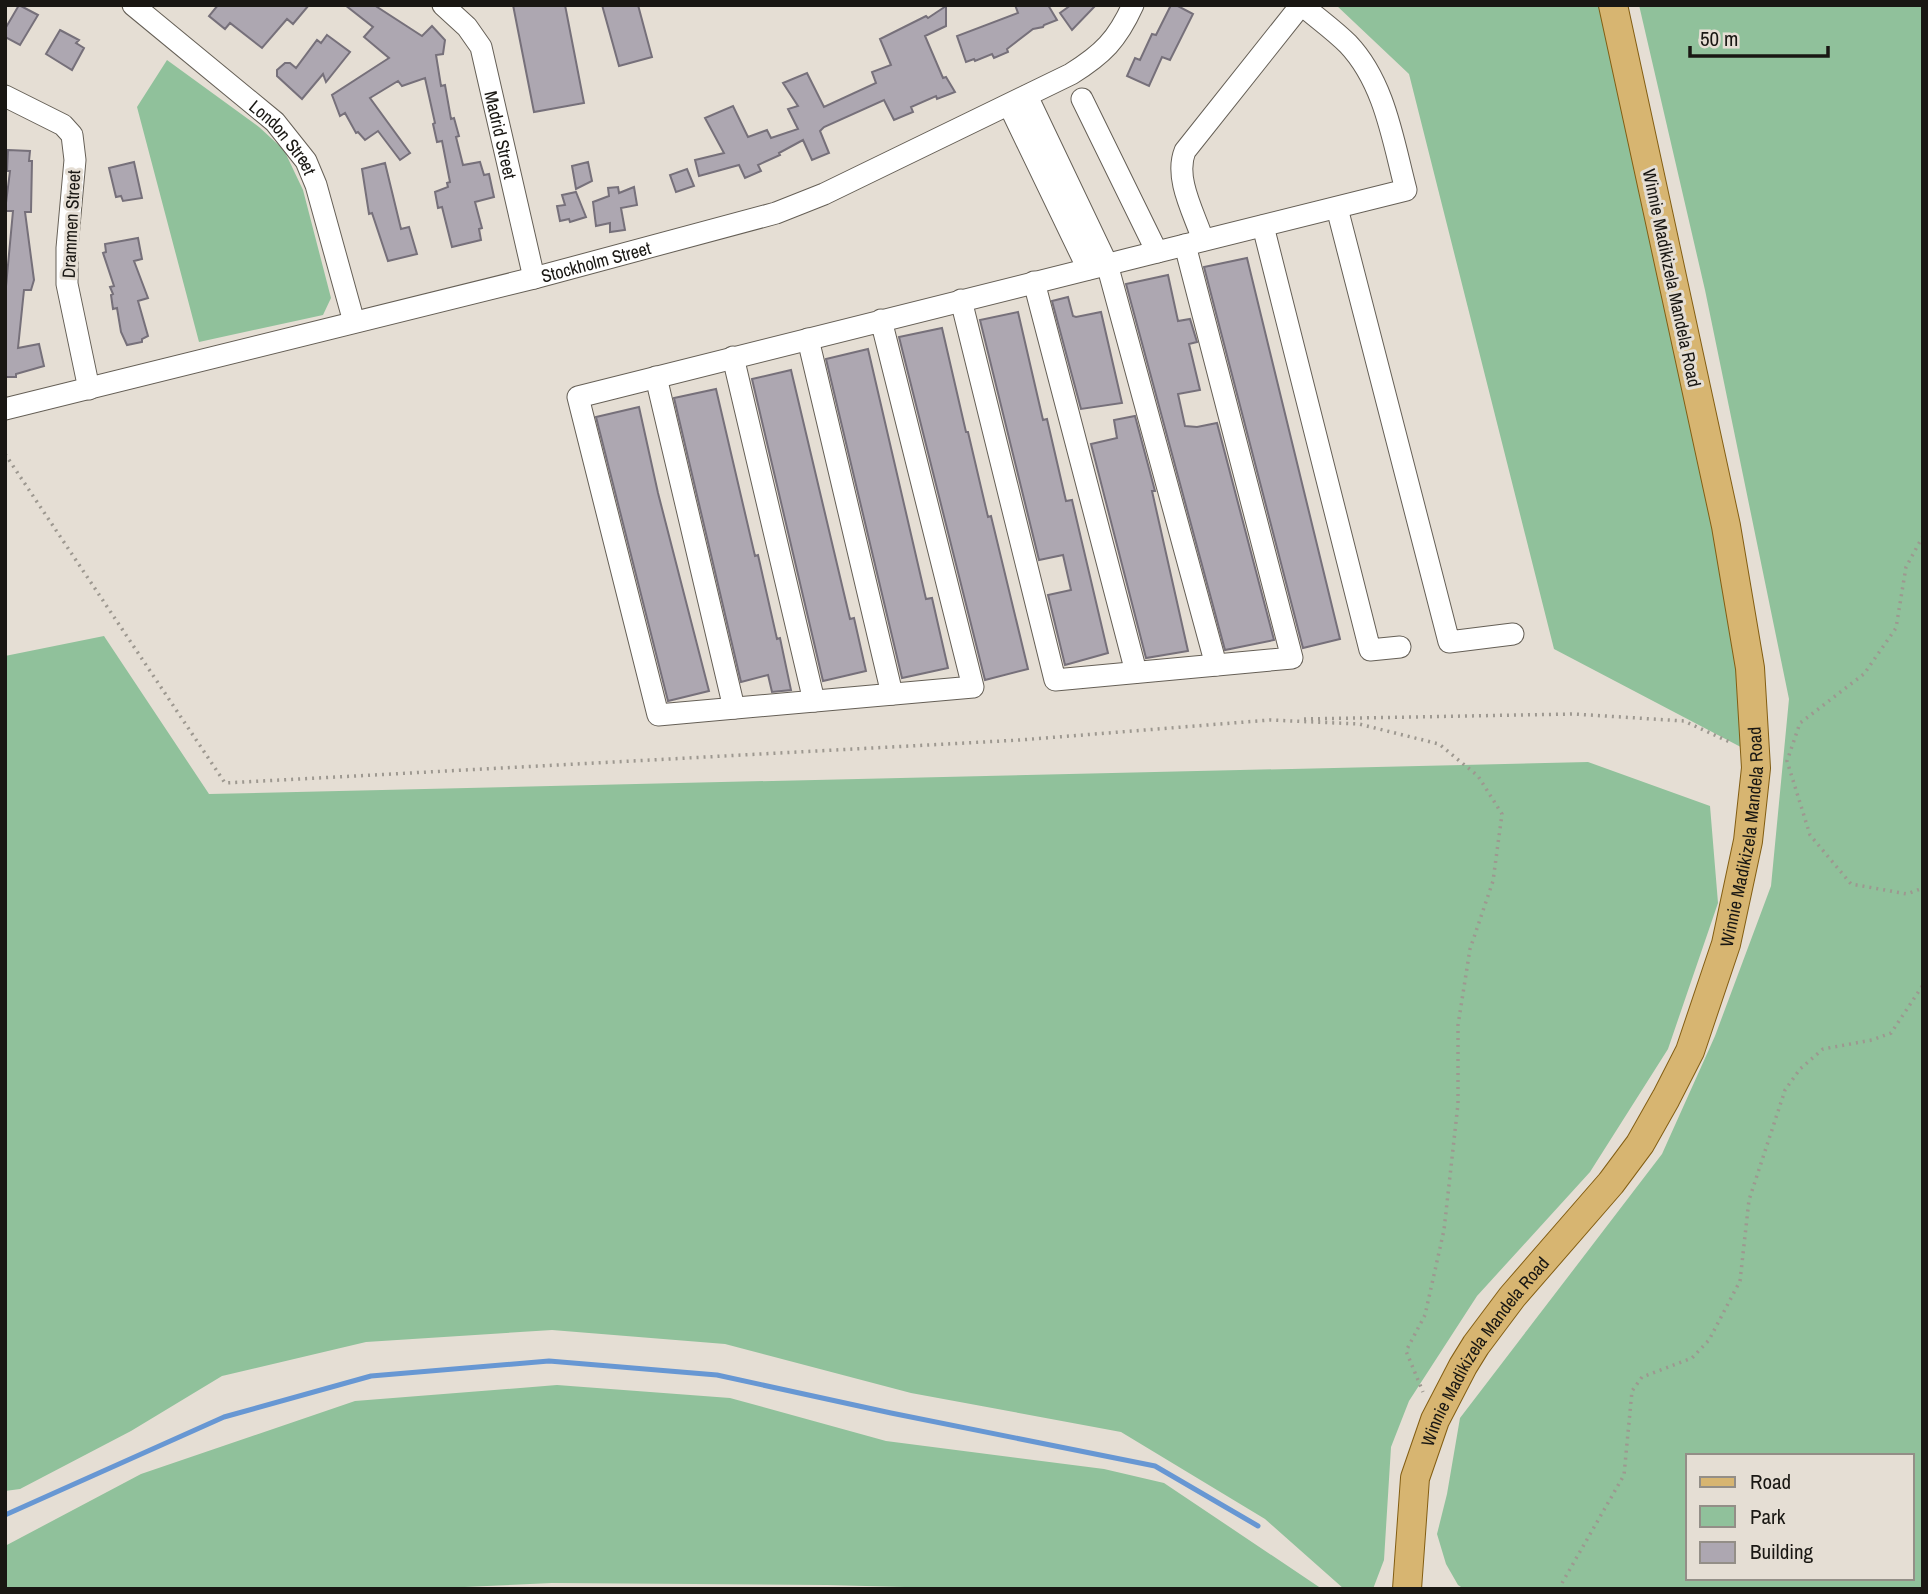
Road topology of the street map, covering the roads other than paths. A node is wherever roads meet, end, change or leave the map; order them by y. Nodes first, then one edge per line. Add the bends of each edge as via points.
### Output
1 (133, 5) edge
2 (443, 5) edge
3 (1133, 5) edge
4 (1302, 5) edge
5 (1613, 5) edge
6 (5, 96) edge
7 (1083, 99) dead end
8 (1018, 101) junction
9 (1337, 208) junction
10 (1262, 226) junction
11 (1194, 243) junction
12 (1157, 252) junction
13 (1098, 266) junction
14 (534, 278) junction
15 (1034, 282) junction
16 (961, 300) junction
17 (881, 320) junction
18 (354, 322) junction
19 (808, 339) junction
20 (733, 357) junction
21 (656, 377) junction
22 (89, 389) junction
23 (5, 409) edge
24 (1513, 634) dead end
25 (1400, 647) dead end
26 (1216, 665) junction
27 (1136, 672) junction
28 (892, 694) junction
29 (814, 701) junction
30 (734, 708) junction
31 (1407, 1589) edge

1 - 18 street, London Street via 275,122 306,161
2 - 14 street, Madrid Street via 481,47
3 - 8 street, Stockholm Street via 1122,30 1097,58
4 - 9 street via 1349,45 1369,75 1381,97 1406,190
4 - 11 street via 1185,151 1181,174
5 - 31 main road, Winnie Madikizela Mandela Road via 1726,526 1750,668 1756,755 1748,841 1727,944 1689,1051 1640,1144 1491,1326 1434,1420 1416,1478
6 - 22 street, Drammen Street via 63,125 72,135 75,160 66,284
7 - 12 street
8 - 13 street
8 - 14 street, Stockholm Street via 776,213
9 - 10 street
9 - 24 street via 1449,642
10 - 11 street
10 - 25 street via 1370,650
11 - 12 street
11 - 26 street via 1292,658
12 - 13 street
13 - 15 street
13 - 26 street
14 - 18 street, Stockholm Street
15 - 16 street
15 - 27 street
16 - 17 street
16 - 27 street via 1055,680
17 - 19 street
17 - 28 street via 973,687
18 - 22 street, Stockholm Street
19 - 20 street
19 - 28 street
20 - 21 street
20 - 29 street
21 - 30 street
21 - 30 street via 578,397 659,715
22 - 23 street, Stockholm Street
26 - 27 street
28 - 29 street
29 - 30 street

